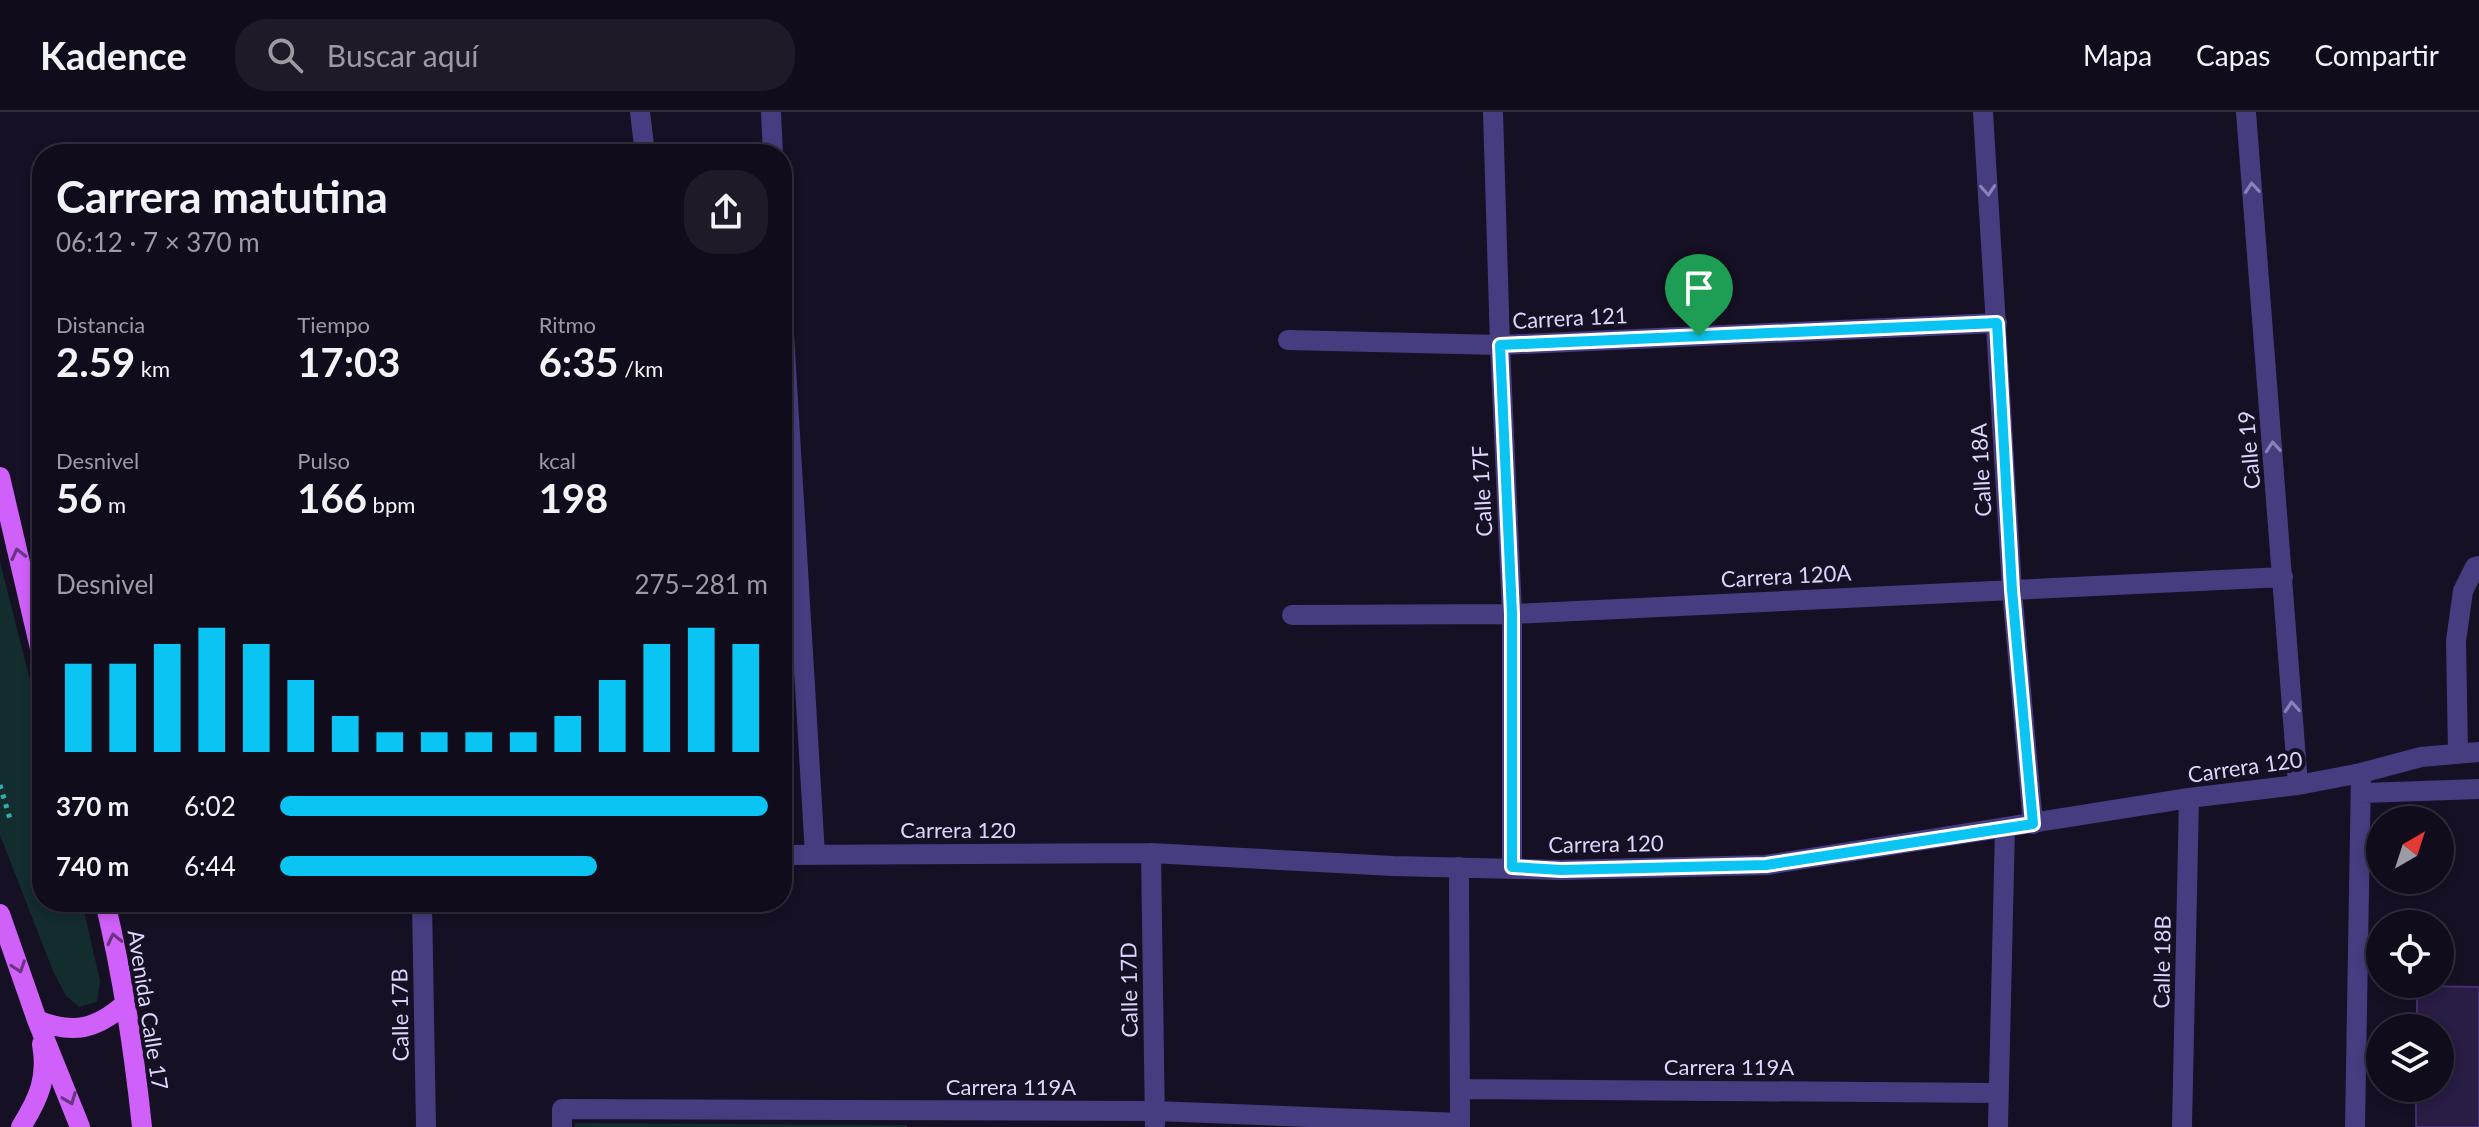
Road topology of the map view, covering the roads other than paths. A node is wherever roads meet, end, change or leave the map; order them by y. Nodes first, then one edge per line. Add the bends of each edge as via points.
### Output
1 (640, 112) edge
2 (771, 112) edge
3 (1493, 112) edge
4 (1983, 112) edge
5 (2246, 112) edge
6 (644, 144) edge
7 (773, 144) edge
8 (1997, 323) junction
9 (1288, 340) dead end
10 (1500, 345) junction
11 (792, 468) edge
12 (0, 477) edge
13 (2479, 566) edge
14 (2283, 577) junction
15 (2012, 590) junction
16 (32, 614) edge
17 (1512, 614) junction
18 (1292, 615) dead end
19 (2479, 752) edge
20 (2458, 753) junction
21 (2362, 783) junction
22 (2298, 785) junction
23 (2479, 789) edge
24 (2189, 798) junction
25 (2033, 824) junction
26 (2005, 827) junction
27 (1151, 853) junction
28 (792, 855) edge
29 (815, 855) junction
30 (1459, 867) junction
31 (1512, 867) junction
32 (107, 912) edge
33 (422, 912) edge
34 (0, 914) edge
35 (126, 1003) junction
36 (37, 1020) junction
37 (1460, 1089) junction
38 (1998, 1093) junction
39 (562, 1118) edge
40 (931, 1119) edge
41 (1155, 1119) edge
42 (1460, 1125) edge
43 (21, 1127) edge
44 (80, 1127) edge
45 (142, 1127) edge
46 (426, 1127) edge
47 (1998, 1127) edge
48 (2182, 1127) edge
49 (2355, 1127) edge

1 - 6 street
2 - 7 street
3 - 10 street, Calle 17F
4 -> 8 street, Calle 18A
14 -> 5 street, Calle 19
8 - 10 street, Carrera 121
8 - 15 street, Calle 18A
9 - 10 street, Carrera 121
10 - 17 street, Calle 17F
11 - 29 street
16 -> 12 main road
13 - 20 street via 2463,591 2456,641
14 - 15 street, Carrera 120A
22 -> 14 street, Calle 19
15 - 17 street, Carrera 120A
15 - 25 street, Calle 18A
17 - 18 street, Carrera 120A
17 - 31 street, Calle 17F
19 - 20 street, Carrera 120
20 - 21 street, Carrera 120 via 2421,757
21 - 22 street, Carrera 120
21 - 23 street, Carrera 120
21 - 49 street
22 - 24 street, Carrera 120
24 - 25 street, Carrera 120
24 - 48 street, Calle 18B
25 - 26 street, Carrera 120
26 - 31 street, Carrera 120 via 1766,865
26 - 38 street
27 - 29 street, Carrera 120
27 - 30 street, Carrera 120
27 - 41 street, Calle 17D
28 - 29 street, Carrera 120
30 - 31 street, Carrera 120
30 - 37 street
35 -> 32 main road, Avenida Calle 17
33 - 46 street, Calle 17B
34 -> 36 main road
35 - 36 main road via 95,1025 75,1029
35 - 45 main road, Avenida Calle 17
36 - 43 main road via 45,1060 38,1098
36 -> 44 main road
37 - 38 street, Carrera 119A
37 - 42 street
38 - 47 street
39 - 40 street, Carrera 119A
40 - 41 street, Carrera 119A
41 - 42 street, Carrera 119A

